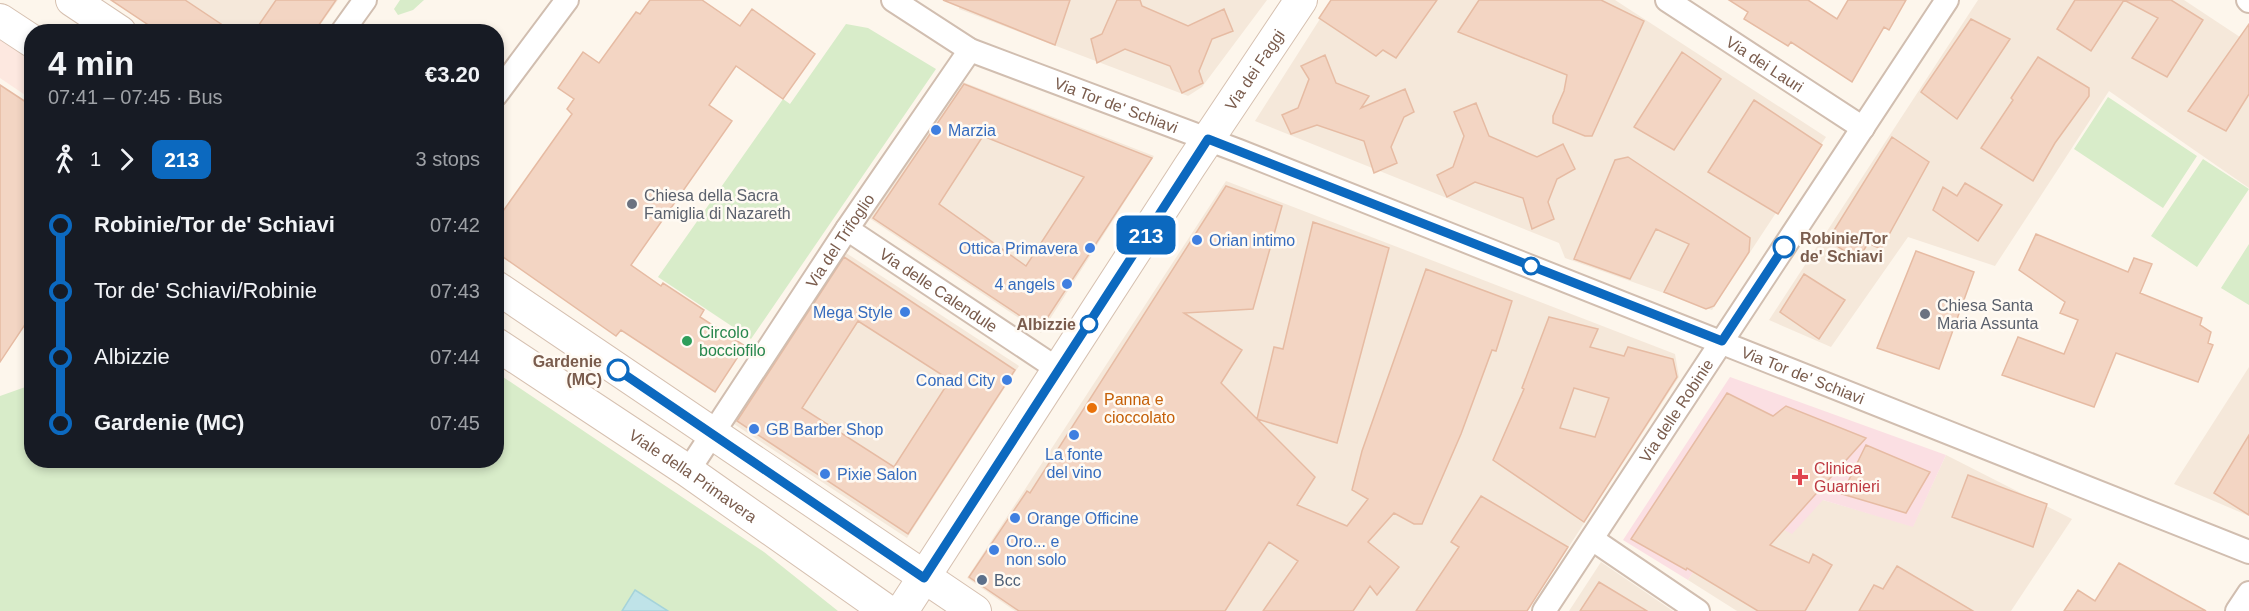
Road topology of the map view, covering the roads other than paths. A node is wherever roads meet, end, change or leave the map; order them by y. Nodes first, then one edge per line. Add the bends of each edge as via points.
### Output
1 (72, 0) edge
2 (365, 0) edge
3 (567, 0) edge
4 (893, 0) edge
5 (1301, 0) edge
6 (1667, 0) edge
7 (1947, 0) edge
8 (926, 10) edge
9 (0, 20) edge
10 (108, 24) edge
11 (348, 24) edge
12 (24, 36) edge
13 (970, 50) junction
14 (504, 84) edge
15 (1863, 128) junction
16 (1208, 139) junction
17 (847, 228) junction
18 (504, 292) edge
19 (1722, 341) junction
20 (504, 349) edge
21 (1059, 370) junction
22 (711, 434) junction
23 (688, 471) junction
24 (1592, 538) junction
25 (2249, 552) edge
26 (924, 578) junction
27 (2249, 593) edge
28 (888, 611) edge
29 (902, 611) edge
30 (975, 611) edge
31 (1544, 611) edge
32 (1698, 611) edge
33 (2237, 611) edge

1 - 10 main road
2 - 11 street
3 - 14 street
4 - 8 street, Via Tor de' Schiavi
5 - 16 main road, Via dei Faggi
6 - 15 street, Via dei Lauri
7 - 15 street, Via delle Robinie
8 - 13 street, Via Tor de' Schiavi
9 - 12 main road
13 - 16 street, Via Tor de' Schiavi
13 - 17 street, Via del Trifoglio
15 - 19 street, Via delle Robinie
16 - 19 street, Via Tor de' Schiavi
16 - 21 main road, Via dei Faggi
17 - 21 street, Via delle Calendule
17 - 22 street, Via del Trifoglio
18 - 22 main road
19 - 24 street, Via delle Robinie
19 - 25 street, Via Tor de' Schiavi
20 - 23 main road, Viale della Primavera
21 - 26 main road, Via dei Faggi
22 - 23 street, Via del Trifoglio
22 - 26 main road
23 - 28 main road, Viale della Primavera
24 - 31 street, Via delle Robinie
24 - 32 street
26 - 29 main road, Via dei Faggi
26 - 30 main road
27 - 33 street

